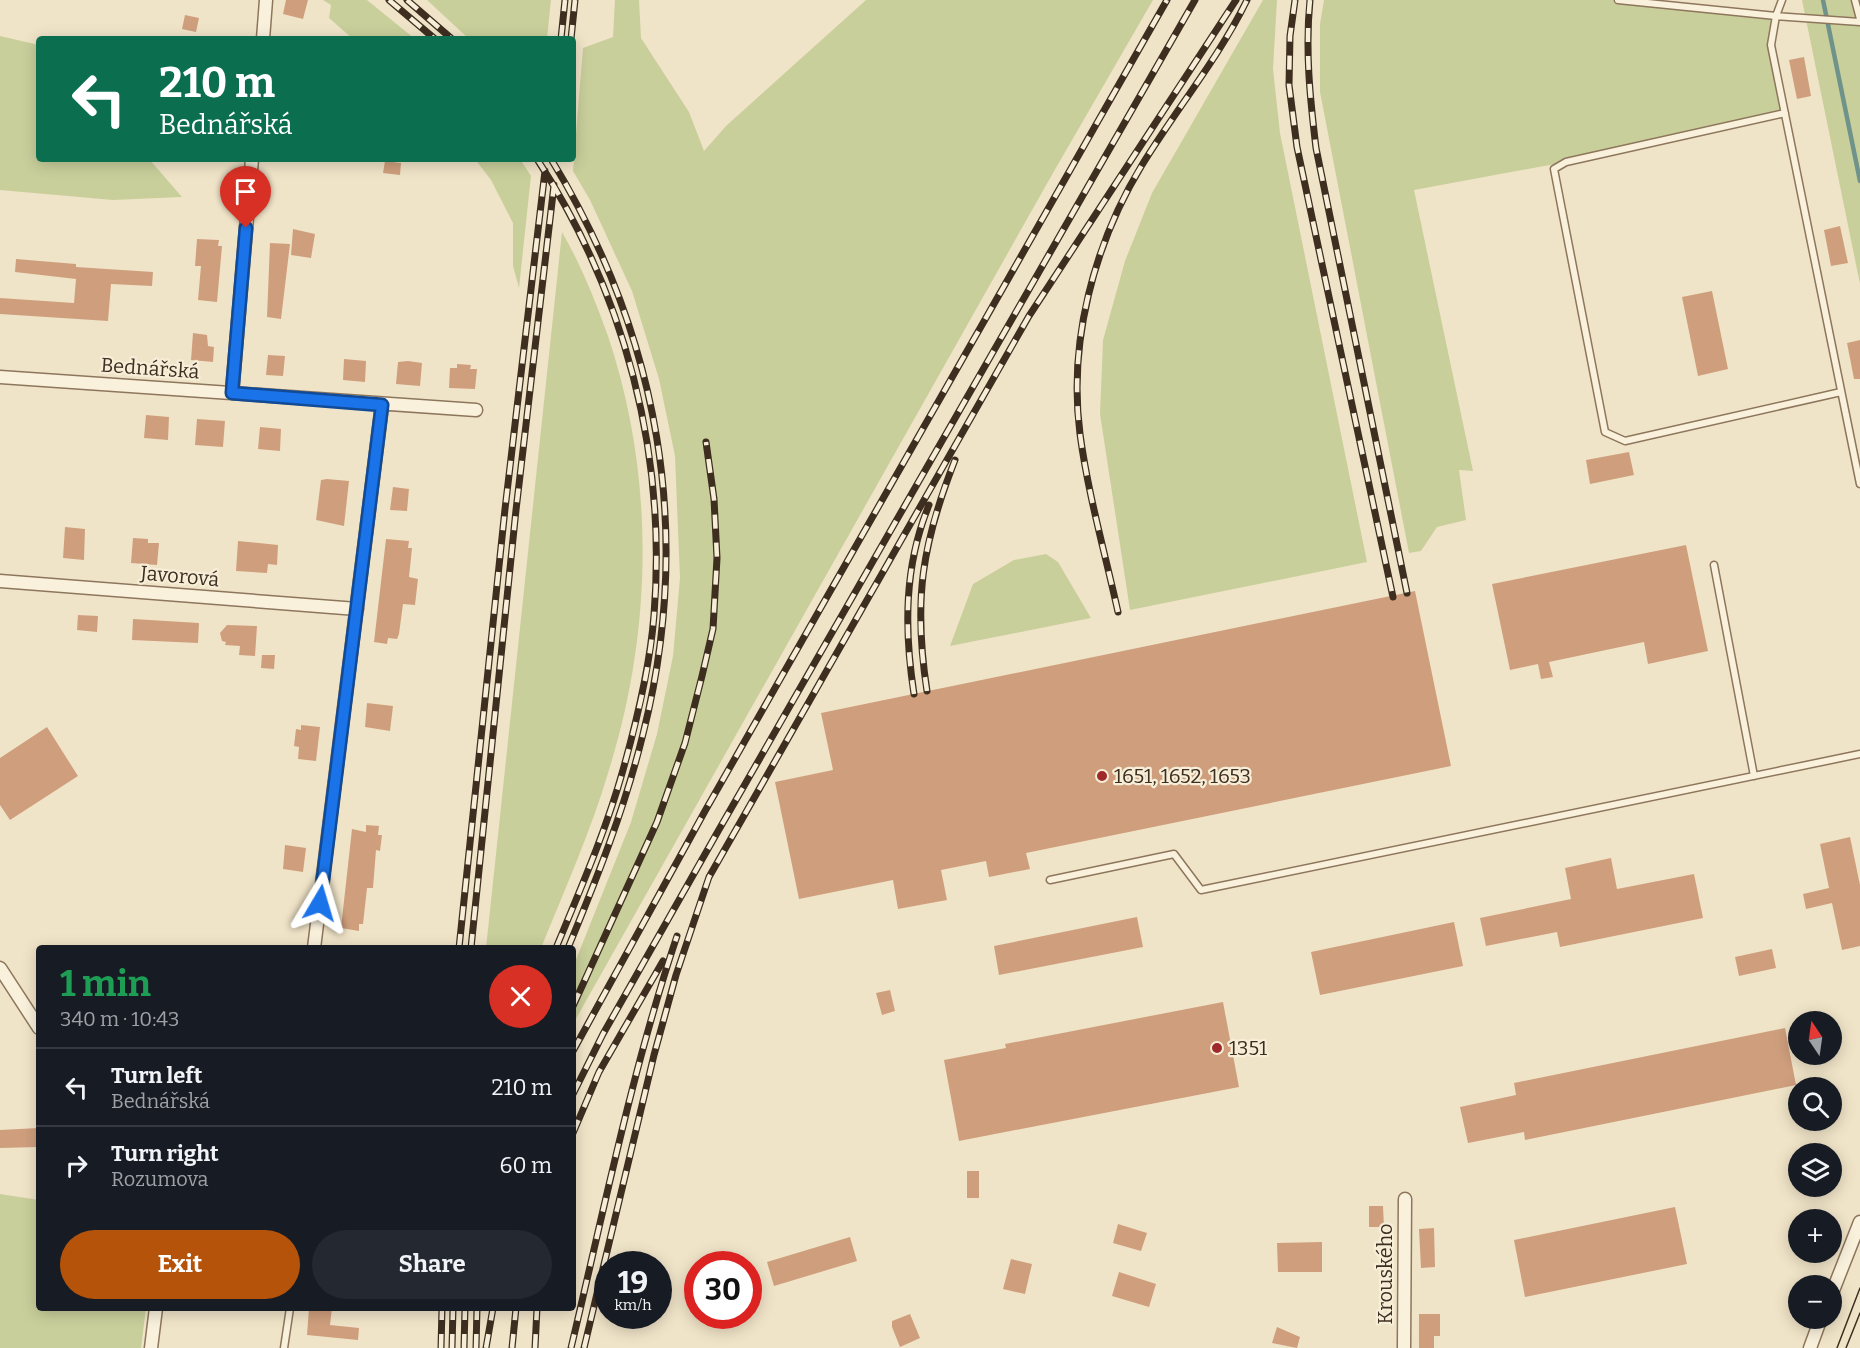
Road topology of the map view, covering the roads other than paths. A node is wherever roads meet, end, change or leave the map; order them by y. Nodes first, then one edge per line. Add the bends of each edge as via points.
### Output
1 (266, 0) edge
2 (1618, 0) edge
3 (1782, 0) edge
4 (1856, 0) edge
5 (1776, 16) junction
6 (1860, 21) edge
7 (263, 36) edge
8 (1785, 113) junction
9 (252, 162) edge
10 (0, 377) edge
11 (1841, 392) junction
12 (232, 393) junction
13 (382, 405) junction
14 (476, 410) dead end
15 (1860, 484) edge
16 (1714, 565) dead end
17 (0, 581) edge
18 (357, 609) junction
19 (1860, 754) edge
20 (1754, 776) junction
21 (1050, 880) dead end
22 (314, 945) edge
23 (0, 968) edge
24 (36, 1023) edge
25 (1406, 1199) dead end
26 (1860, 1222) edge
27 (1839, 1275) edge
28 (156, 1311) edge
29 (290, 1311) edge
30 (1817, 1329) edge
31 (151, 1348) edge
32 (284, 1348) edge
33 (1404, 1348) edge
34 (1810, 1348) edge

1 - 7 street
2 - 5 lane
3 - 5 lane
4 - 6 lane
5 - 6 lane
5 - 8 lane via 1771,45
8 - 11 lane
8 - 11 lane via 1566,162 1554,169 1605,432 1625,441
9 - 12 street
10 - 12 street, Bednářská
11 - 15 lane
12 - 13 street, Bednářská
13 - 14 street, Bednářská
13 - 18 street
16 - 20 lane
17 - 18 street, Javorová
18 - 22 street
19 - 20 lane
20 - 21 lane via 1201,890 1174,854
23 - 24 street
25 - 33 street, Krouského
26 - 27 street
28 - 31 street
29 - 32 lane
30 - 34 street

